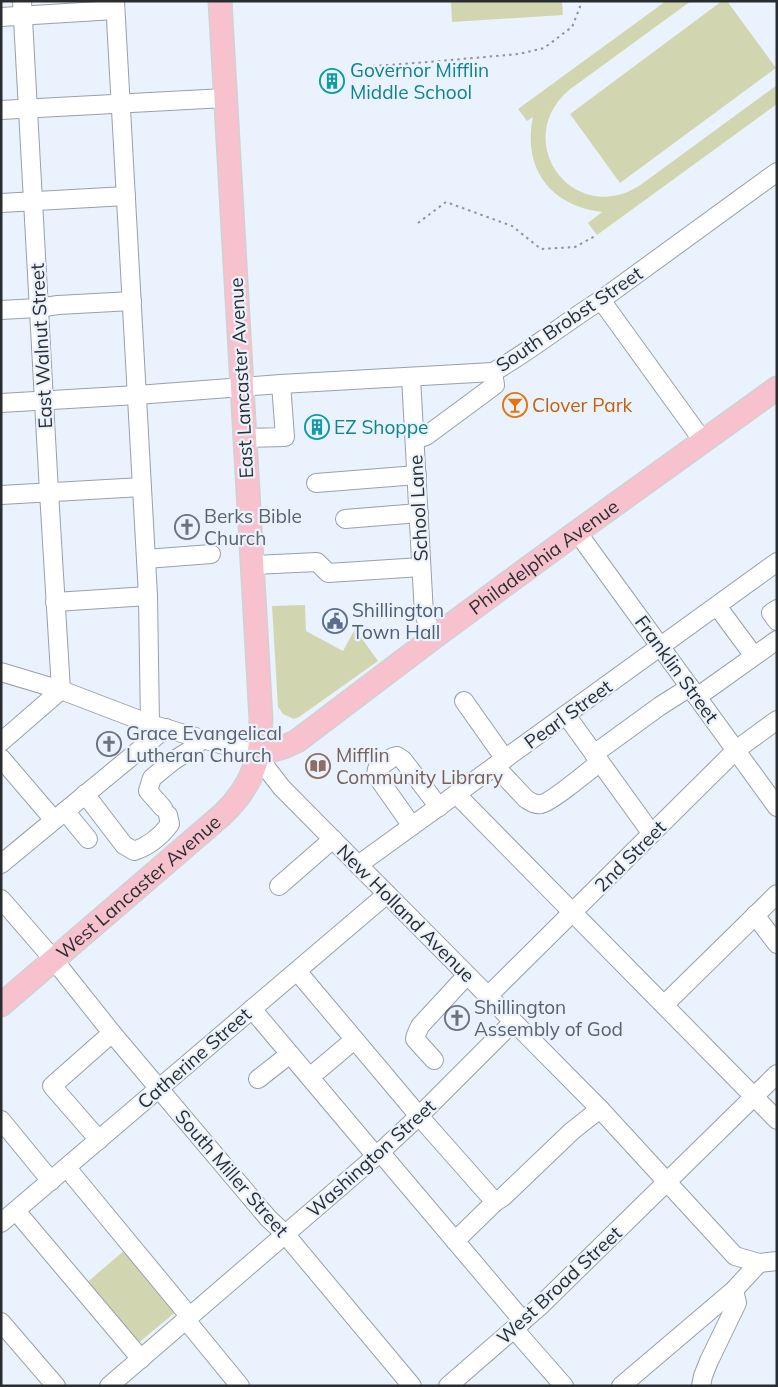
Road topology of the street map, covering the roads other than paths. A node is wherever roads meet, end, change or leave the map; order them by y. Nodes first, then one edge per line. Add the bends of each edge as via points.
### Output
1 (220, 1) edge
2 (115, 5) edge
3 (22, 8) edge
4 (1, 17) edge
5 (225, 98) junction
6 (121, 103) junction
7 (28, 108) junction
8 (1, 110) edge
9 (777, 172) edge
10 (126, 196) junction
11 (33, 201) junction
12 (1, 203) edge
13 (601, 300) junction
14 (132, 301) junction
15 (38, 308) junction
16 (1, 310) edge
17 (493, 372) junction
18 (411, 377) junction
19 (281, 384) junction
20 (242, 388) junction
21 (777, 388) edge
22 (137, 395) junction
23 (44, 401) junction
24 (1, 403) edge
25 (244, 438) junction
26 (415, 438) junction
27 (703, 441) junction
28 (417, 475) junction
29 (316, 483) dead end
30 (142, 486) junction
31 (48, 492) junction
32 (1, 495) edge
33 (419, 514) junction
34 (345, 519) dead end
35 (577, 532) junction
36 (211, 554) dead end
37 (146, 559) junction
38 (777, 562) edge
39 (252, 565) junction
40 (421, 567) junction
41 (148, 596) junction
42 (55, 602) junction
43 (716, 606) junction
44 (777, 609) edge
45 (777, 621) edge
46 (433, 638) junction
47 (777, 640) edge
48 (660, 646) junction
49 (754, 656) junction
50 (1, 672) edge
51 (61, 690) junction
52 (693, 692) junction
53 (464, 701) dead end
54 (566, 715) junction
55 (777, 720) edge
56 (158, 726) junction
57 (200, 739) junction
58 (1, 742) edge
59 (736, 750) junction
60 (258, 754) junction
61 (1, 758) edge
62 (597, 758) junction
63 (500, 763) junction
64 (85, 794) junction
65 (456, 794) junction
66 (439, 807) junction
67 (777, 807) edge
68 (59, 815) junction
69 (167, 815) junction
70 (412, 826) junction
71 (652, 834) junction
72 (88, 839) dead end
73 (333, 839) junction
74 (185, 848) junction
75 (1, 864) edge
76 (358, 865) junction
77 (279, 886) dead end
78 (387, 894) junction
79 (777, 894) edge
80 (1, 899) edge
81 (572, 913) junction
82 (755, 915) junction
83 (777, 944) edge
84 (54, 960) junction
85 (296, 971) junction
86 (467, 975) junction
87 (488, 996) junction
88 (1, 1005) edge
89 (664, 1005) junction
90 (252, 1009) junction
91 (514, 1022) junction
92 (112, 1033) junction
93 (354, 1040) junction
94 (290, 1054) junction
95 (434, 1060) dead end
96 (777, 1074) edge
97 (310, 1077) junction
98 (258, 1079) dead end
99 (159, 1088) junction
100 (754, 1096) junction
101 (600, 1109) junction
102 (419, 1116) junction
103 (1, 1120) edge
104 (777, 1120) edge
105 (99, 1140) junction
106 (378, 1154) junction
107 (67, 1168) junction
108 (51, 1181) junction
109 (667, 1182) junction
110 (495, 1202) junction
111 (6, 1218) edge
112 (285, 1234) junction
113 (456, 1241) junction
114 (777, 1261) edge
115 (759, 1263) junction
116 (734, 1290) junction
117 (188, 1318) junction
118 (1, 1322) edge
119 (519, 1325) junction
120 (141, 1359) junction
121 (56, 1386) edge
122 (110, 1386) edge
123 (240, 1386) edge
124 (412, 1386) edge
125 (448, 1386) edge
126 (564, 1386) edge
127 (621, 1386) edge
128 (701, 1386) edge

1 - 5 main road, East Lancaster Avenue
2 - 3 street
2 - 6 street
3 - 4 street
3 - 7 street, East Walnut Street
5 - 6 street
5 - 20 main road, East Lancaster Avenue
6 - 7 street
6 - 10 street
7 - 8 street
7 - 11 street, East Walnut Street
9 - 13 street, South Brobst Street
10 - 11 street
10 - 14 street
11 - 12 street
11 - 15 street, East Walnut Street
13 - 17 street, South Brobst Street
13 - 27 street
14 - 15 street
14 - 22 street
15 - 16 street
15 - 23 street, East Walnut Street
17 - 18 street, South Brobst Street
17 - 26 street via 495,386 426,436
18 - 19 street, South Brobst Street
18 - 26 street, School Lane
19 - 20 street, South Brobst Street
19 - 25 street via 285,437
20 - 22 street, South Brobst Street
20 - 25 main road, East Lancaster Avenue
21 - 27 main road, Philadelphia Avenue
22 - 23 street, South Brobst Street
22 - 30 street
23 - 24 street, South Brobst Street
23 - 31 street, East Walnut Street
25 - 39 main road, East Lancaster Avenue
26 - 28 street, School Lane
27 - 35 main road, Philadelphia Avenue
28 - 29 street
28 - 33 street, School Lane
30 - 31 street
30 - 37 street
31 - 32 street
31 - 42 street, East Walnut Street
33 - 34 street
33 - 40 street, School Lane
35 - 46 main road, Philadelphia Avenue
35 - 48 street, Franklin Street
36 - 37 street
37 - 41 street
38 - 43 street, Pearl Street
39 - 40 street via 317,562 328,573
39 - 60 main road, East Lancaster Avenue via 261,719
40 - 46 street, School Lane via 424,614
41 - 42 street
41 - 56 street
42 - 51 street, East Walnut Street
43 - 48 street, Pearl Street
43 - 49 street
44 - 45 street via 771,613
46 - 60 main road, Philadelphia Avenue via 297,741
47 - 49 street
48 - 52 street, Franklin Street
48 - 54 street, Pearl Street
49 - 52 street
50 - 51 street
51 - 56 street
51 - 58 street
52 - 59 street, Franklin Street
52 - 62 street via 660,706
53 - 63 street
54 - 62 street
54 - 63 street, Pearl Street
55 - 59 street, 2nd Street
56 - 57 street
56 - 64 street
57 - 60 street
57 - 69 street via 195,747 152,778 148,791
59 - 67 street, Franklin Street
59 - 71 street, 2nd Street
60 - 73 street, New Holland Avenue via 282,788
60 - 74 main road, West Lancaster Avenue via 248,782 232,806
61 - 68 street
62 - 63 street via 543,804 526,799
62 - 71 street
63 - 65 street, Pearl Street
64 - 68 street
64 - 69 street via 124,845 134,852 164,833
65 - 66 street, Pearl Street
65 - 81 street
66 - 70 street, Pearl Street
66 - 70 street via 403,760 393,757 377,769 376,775
68 - 72 street
68 - 75 street
69 - 74 street via 172,833
70 - 76 street, Pearl Street
71 - 81 street, 2nd Street
73 - 76 street, New Holland Avenue
73 - 77 street
74 - 84 main road, West Lancaster Avenue
76 - 78 street, New Holland Avenue
78 - 85 street, Catherine Street
78 - 86 street, New Holland Avenue
79 - 82 street
80 - 84 street, South Miller Street
81 - 87 street, 2nd Street
81 - 89 street
82 - 83 street
82 - 89 street
84 - 88 main road, West Lancaster Avenue
84 - 92 street, South Miller Street
85 - 90 street, Catherine Street
85 - 93 street
86 - 87 street, New Holland Avenue
86 - 95 street via 420,1026 416,1035 415,1039
87 - 91 street, New Holland Avenue
89 - 100 street
90 - 94 street
90 - 99 street, Catherine Street
91 - 101 street, New Holland Avenue
91 - 102 street, Washington Street
92 - 99 street, South Miller Street
92 - 105 street via 52,1086
93 - 97 street
93 - 102 street
94 - 97 street
94 - 98 street
96 - 100 street, West Broad Street
97 - 106 street
99 - 105 street, Catherine Street
99 - 112 street, South Miller Street
100 - 104 street
100 - 109 street, West Broad Street
101 - 109 street, New Holland Avenue
101 - 110 street via 572,1130
102 - 106 street, Washington Street
102 - 110 street
103 - 108 street
105 - 107 street, Catherine Street
106 - 112 street, Washington Street
106 - 113 street
107 - 108 street, Catherine Street
107 - 117 street
108 - 111 street, Catherine Street
109 - 115 street, New Holland Avenue via 735,1256
109 - 119 street, West Broad Street
110 - 113 street
111 - 120 street
112 - 117 street, Washington Street
112 - 124 street, South Miller Street
113 - 119 street
114 - 115 street, New Holland Avenue
115 - 116 street
116 - 127 street
116 - 128 street via 737,1303 709,1361
117 - 120 street, Washington Street
117 - 123 street
118 - 121 street
119 - 125 street, West Broad Street
119 - 126 street
120 - 122 street, Washington Street

